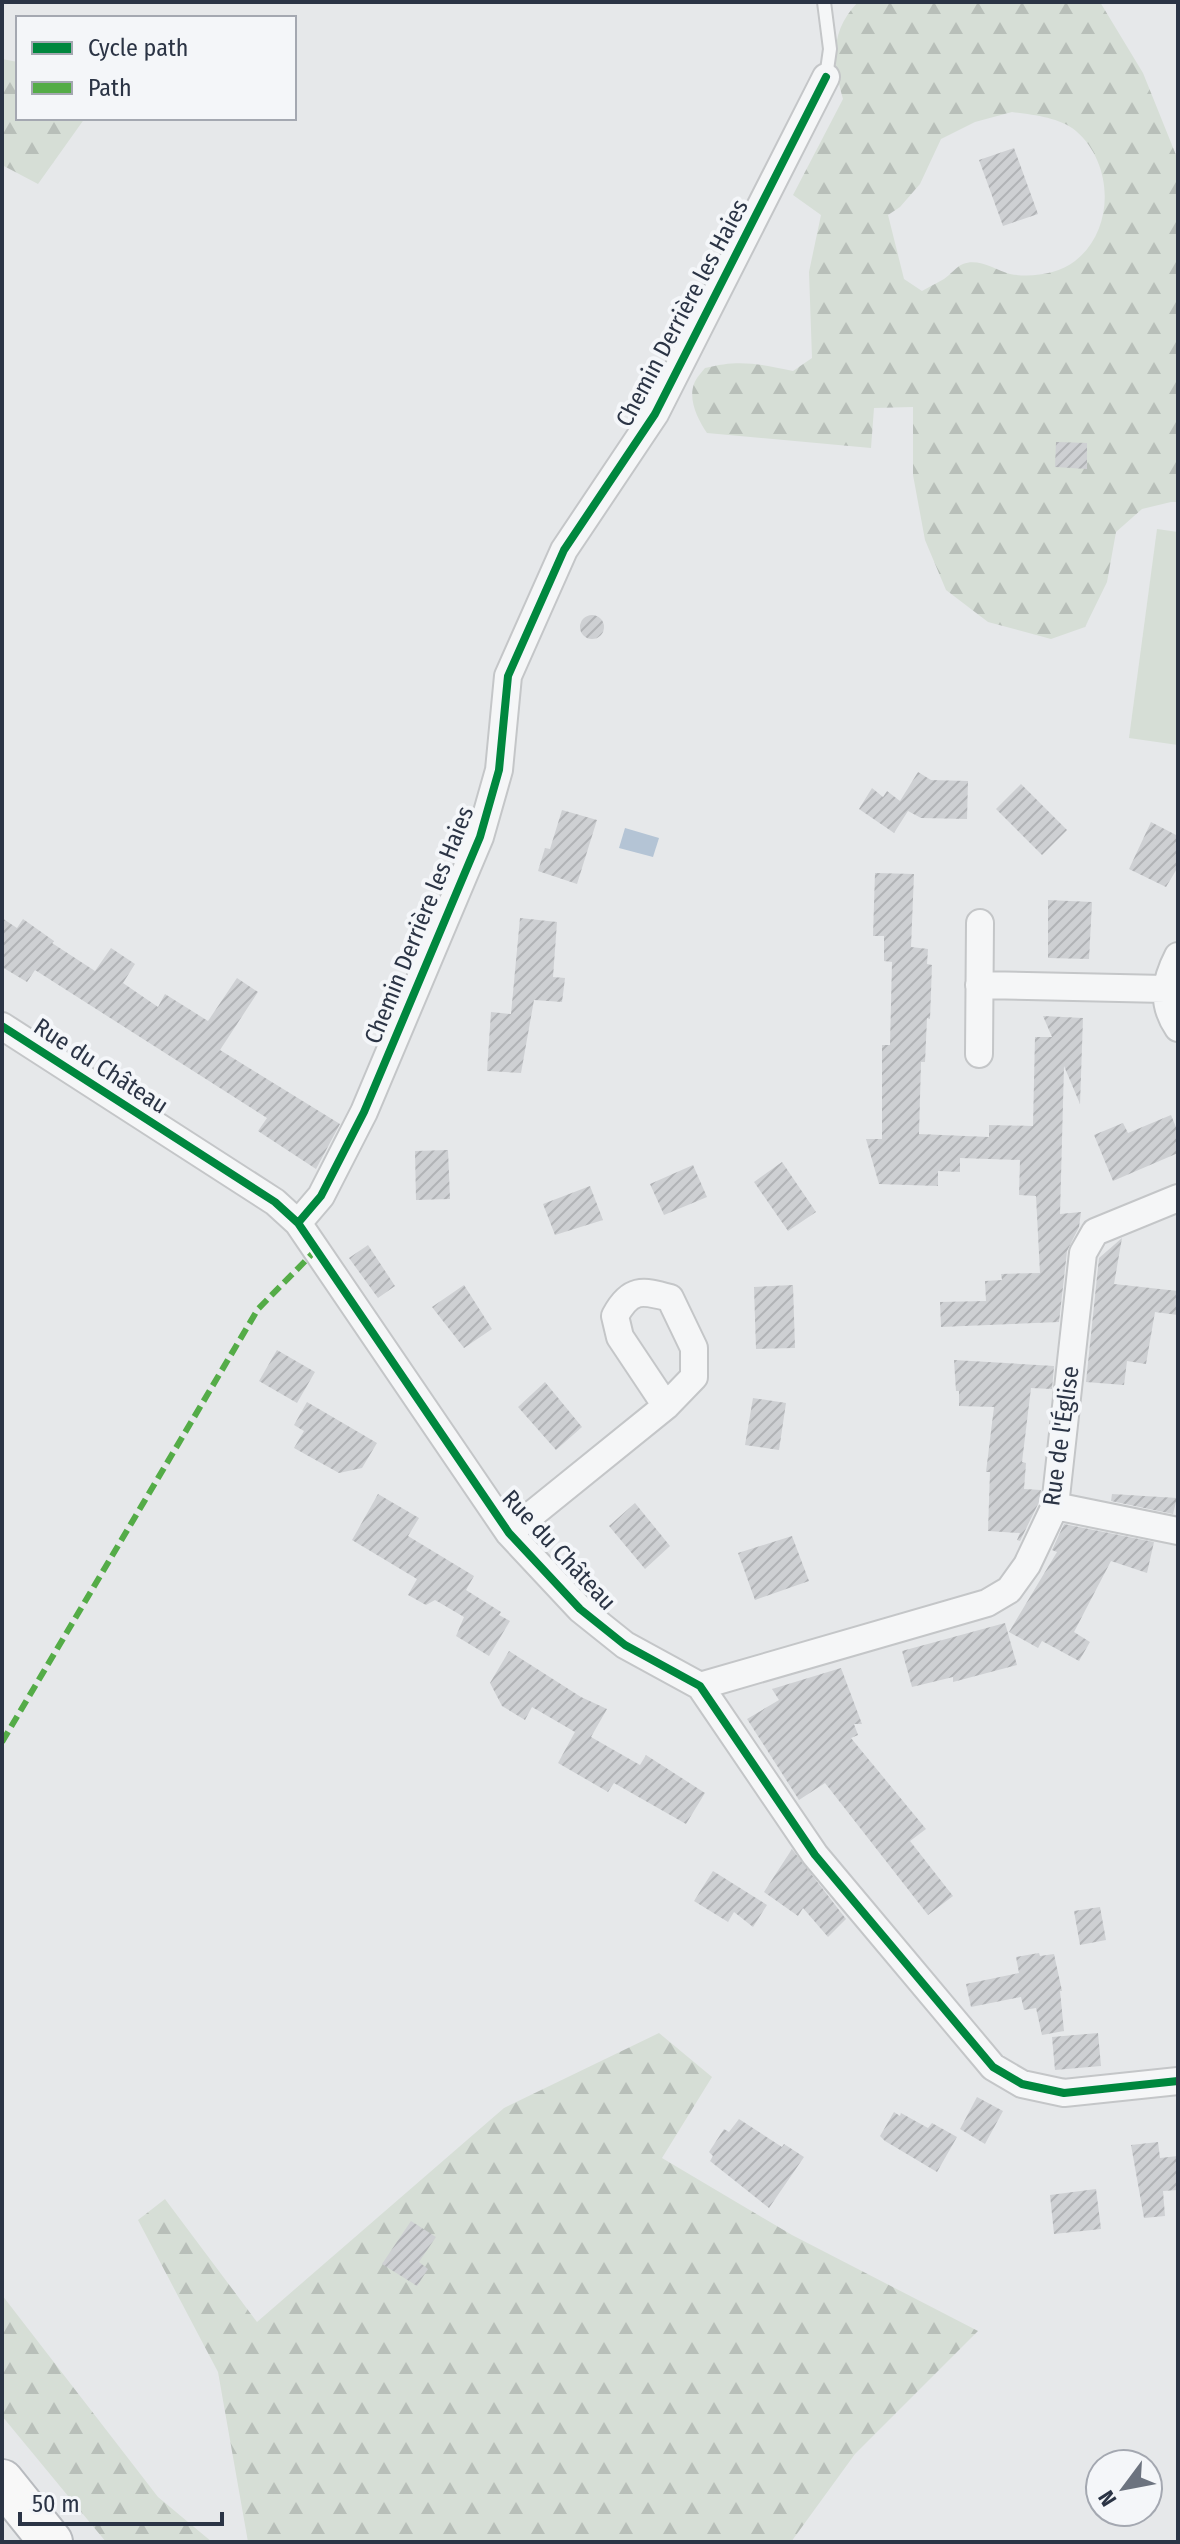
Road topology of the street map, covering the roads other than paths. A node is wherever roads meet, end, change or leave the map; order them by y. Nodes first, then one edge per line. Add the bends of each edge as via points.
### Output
1 (824, 2) edge
2 (826, 77) joint
3 (980, 923) dead end
4 (1178, 956) edge
5 (979, 985) junction
6 (1165, 989) junction
7 (2, 1026) edge
8 (1178, 1028) edge
9 (979, 1054) dead end
10 (1178, 1198) edge
11 (298, 1223) junction
12 (666, 1406) dead end
13 (1055, 1506) junction
14 (1178, 1531) edge
15 (509, 1533) junction
16 (700, 1686) junction
17 (1178, 2081) edge
18 (2, 2481) edge
19 (51, 2542) edge

1 - 2 lane via 830,49
2 - 11 street, Chemin Derrière les Haies via 655,414 564,550 508,676 499,770 480,837 364,1112 321,1196
3 - 5 street
4 - 6 street
5 - 6 street
5 - 9 street
6 - 8 street
7 - 11 street, Rue du Château via 275,1202
10 - 13 street, Rue de l'Église via 1095,1232 1083,1253
11 - 15 street, Rue du Château
12 - 15 street
13 - 14 street
13 - 16 street, Rue de l'Église via 1027,1565 1009,1590 987,1603
15 - 16 street, Rue du Château via 580,1609 625,1645
16 - 17 street, Rue du Château via 815,1855 993,2067 1022,2084 1064,2093
18 - 19 highway

